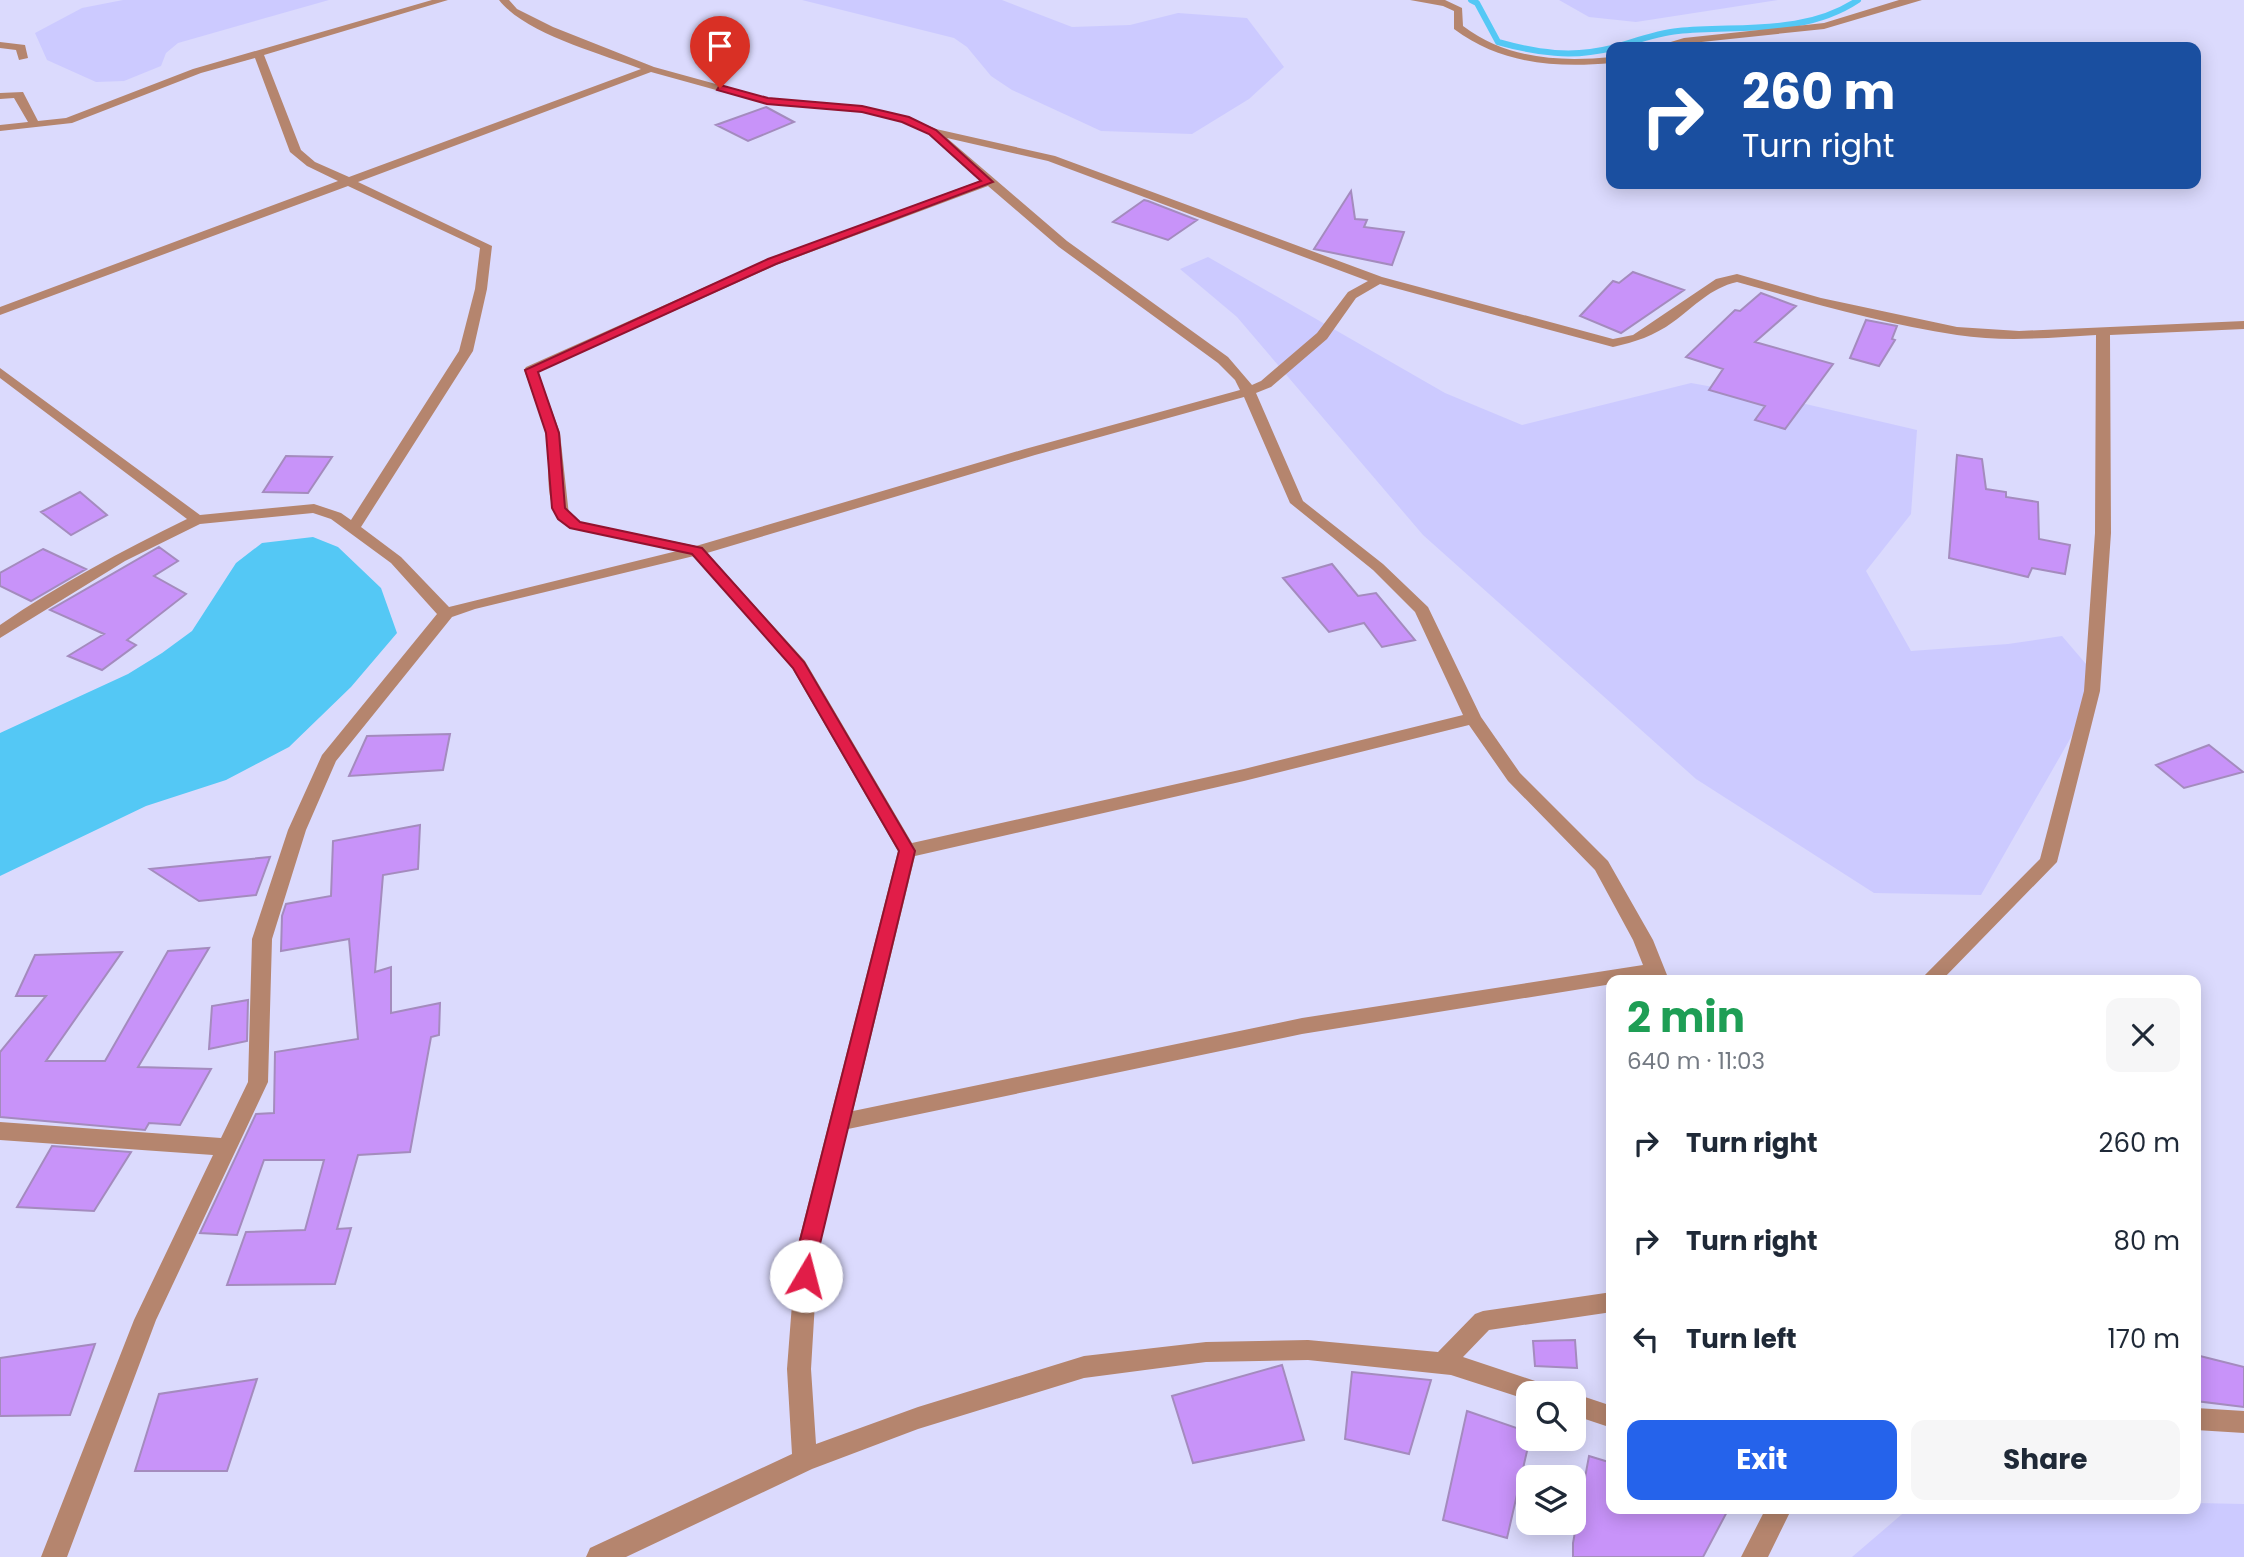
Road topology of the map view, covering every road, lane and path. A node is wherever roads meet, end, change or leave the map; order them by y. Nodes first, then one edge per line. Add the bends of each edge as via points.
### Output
1 (443, 0) edge
2 (504, 0) edge
3 (1415, 0) edge
4 (1916, 0) edge
5 (1680, 42) edge
6 (0, 45) edge
7 (258, 52) junction
8 (23, 58) dead end
9 (1606, 60) edge
10 (650, 69) junction
11 (0, 96) edge
12 (36, 126) junction
13 (0, 128) edge
14 (933, 132) junction
15 (988, 182) junction
16 (349, 183) junction
17 (1378, 280) junction
18 (0, 311) edge
19 (2244, 325) edge
20 (2104, 330) junction
21 (0, 372) edge
22 (1248, 393) junction
23 (197, 520) junction
24 (354, 527) junction
25 (697, 551) junction
26 (446, 614) junction
27 (0, 633) edge
28 (1473, 718) junction
29 (907, 851) junction
30 (1657, 975) edge
31 (1935, 975) edge
32 (1606, 982) edge
33 (839, 1122) junction
34 (0, 1131) edge
35 (227, 1147) junction
36 (1606, 1303) edge
37 (1442, 1364) junction
38 (1516, 1386) edge
39 (1586, 1408) edge
40 (1606, 1415) edge
41 (2201, 1419) edge
42 (2244, 1422) edge
43 (805, 1460) junction
44 (1777, 1514) edge
45 (54, 1557) edge
46 (599, 1557) edge
47 (1754, 1557) edge

1 - 7 street
2 - 10 street via 514,11 549,29
3 - 9 street via 1445,3 1459,10 1458,27 1486,48 1533,59
4 - 5 street via 1871,8 1824,26
6 - 8 street via 21,47
7 - 12 street via 68,121
7 - 16 street via 296,152
10 - 14 street via 767,101 862,109
10 - 16 street
11 - 12 street via 19,94
12 - 13 street
14 - 15 street
14 - 17 street via 1051,158
15 - 22 street via 1063,244 1223,360
15 - 25 street via 772,262 531,370 553,433 563,517 575,525
16 - 18 street
16 - 24 street via 486,246 466,351
17 - 20 street via 1614,342 1637,338 1669,320 1691,299 1737,278 1957,331 2019,335
17 - 22 street via 1352,295 1322,336 1266,384
19 - 20 street
20 - 31 street via 2103,533 2092,691 2048,862
21 - 23 street
22 - 25 street
22 - 28 street via 1297,503 1378,567 1422,610
23 - 24 street via 314,508
23 - 27 street via 120,558
24 - 26 street via 396,560
25 - 26 street
25 - 29 street via 799,665
26 - 35 street via 328,759 297,830 262,939 258,1082
28 - 29 street
28 - 30 street via 1514,776 1602,866
29 - 33 street
32 - 33 street via 1302,1026
33 - 43 street via 807,1252 799,1369
34 - 35 street
35 - 45 street via 145,1320
36 - 37 street via 1483,1321
37 - 38 street
37 - 43 street via 1308,1350 1206,1352 1084,1367 918,1418
39 - 40 street
41 - 42 street
43 - 46 street
44 - 47 street

